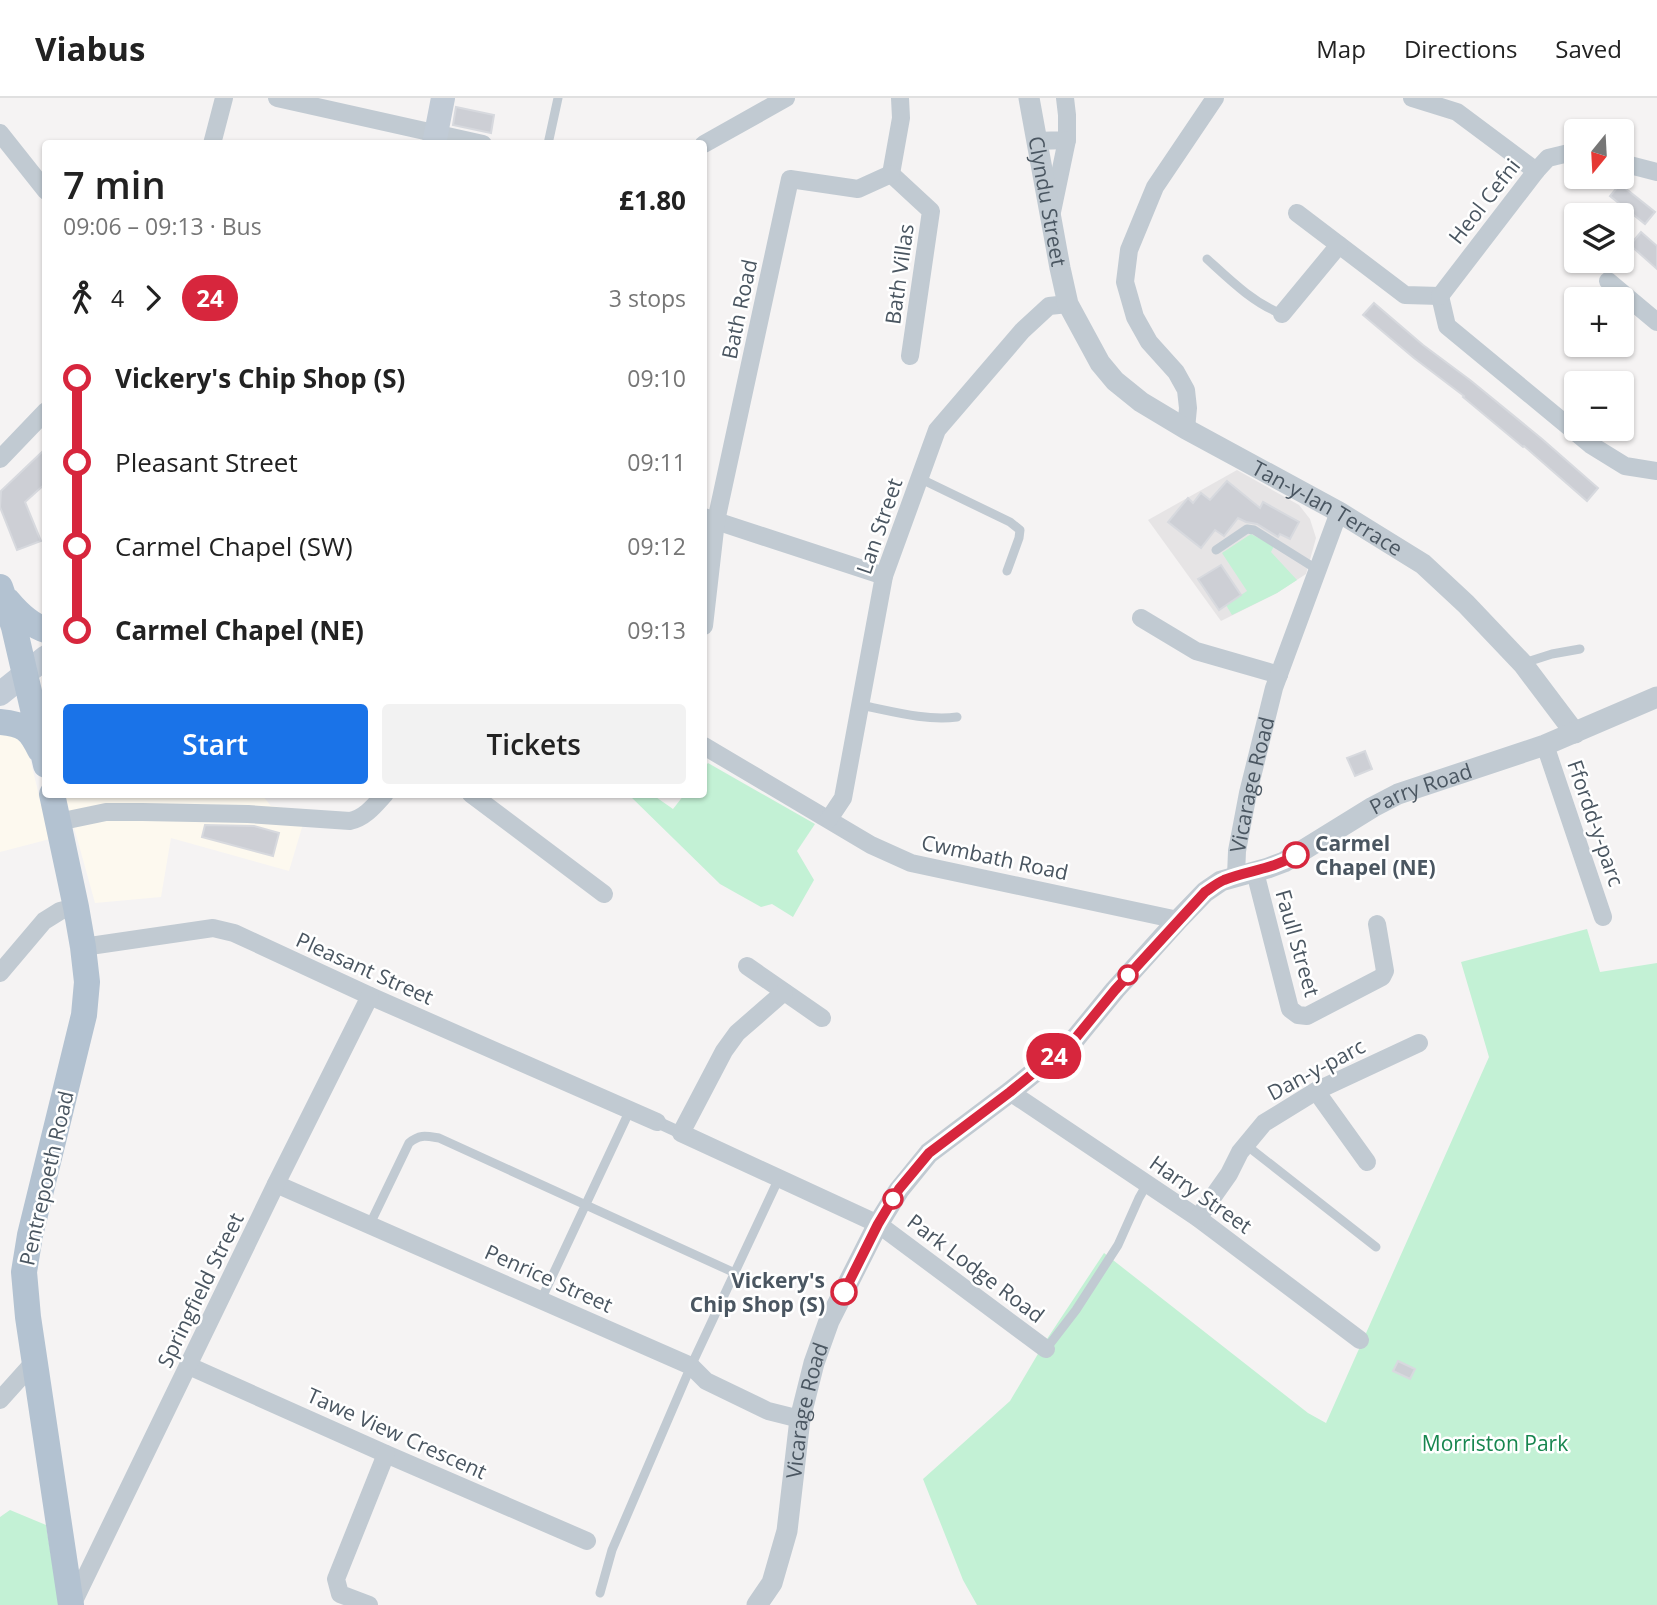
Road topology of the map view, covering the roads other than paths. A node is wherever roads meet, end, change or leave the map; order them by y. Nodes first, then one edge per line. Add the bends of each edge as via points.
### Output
1 (224, 98) edge
2 (277, 98) edge
3 (443, 98) edge
4 (558, 98) edge
5 (786, 98) edge
6 (900, 98) edge
7 (1029, 98) edge
8 (1066, 98) edge
9 (1215, 98) edge
10 (1412, 98) edge
11 (0, 133) edge
12 (435, 138) edge
13 (213, 140) edge
14 (549, 140) edge
15 (1067, 140) junction
16 (1035, 141) junction
17 (707, 142) edge
18 (1564, 155) edge
19 (1634, 166) edge
20 (1536, 171) junction
21 (1657, 172) edge
22 (891, 174) junction
23 (42, 186) edge
24 (1297, 213) dead end
25 (1051, 216) junction
26 (1339, 245) junction
27 (1208, 259) dead end
28 (1608, 281) dead end
29 (1440, 296) junction
30 (1068, 304) junction
31 (1282, 314) joint
32 (1657, 322) edge
33 (910, 356) dead end
34 (42, 415) edge
35 (1186, 429) junction
36 (0, 459) edge
37 (1657, 471) edge
38 (919, 478) junction
39 (1339, 512) junction
40 (710, 519) edge
41 (1216, 550) dead end
42 (1318, 570) junction
43 (1007, 571) dead end
44 (707, 572) edge
45 (884, 576) junction
46 (1, 591) edge
47 (1141, 618) dead end
48 (42, 629) edge
49 (1580, 649) dead end
50 (1523, 664) junction
51 (36, 665) edge
52 (1279, 676) junction
53 (0, 694) edge
54 (1657, 697) edge
55 (860, 705) junction
56 (957, 717) dead end
57 (0, 722) edge
58 (42, 730) edge
59 (1575, 733) junction
60 (1545, 745) junction
61 (707, 748) edge
62 (42, 756) edge
63 (53, 798) edge
64 (381, 798) edge
65 (476, 798) edge
66 (830, 819) junction
67 (58, 822) junction
68 (1245, 874) junction
69 (604, 894) dead end
70 (76, 907) junction
71 (1604, 917) dead end
72 (1178, 920) junction
73 (1377, 924) dead end
74 (83, 947) junction
75 (747, 966) dead end
76 (0, 973) edge
77 (784, 992) junction
78 (370, 996) junction
79 (822, 1018) dead end
80 (1419, 1043) dead end
81 (1317, 1091) junction
82 (1010, 1092) junction
83 (630, 1110) junction
84 (657, 1122) joint
85 (681, 1133) junction
86 (1246, 1145) junction
87 (1367, 1161) dead end
88 (779, 1178) junction
89 (276, 1184) junction
90 (1147, 1184) junction
91 (585, 1206) junction
92 (1198, 1218) junction
93 (370, 1224) junction
94 (878, 1224) junction
95 (1376, 1247) dead end
96 (735, 1273) junction
97 (541, 1300) junction
98 (1360, 1340) dead end
99 (1046, 1349) joint
100 (35, 1360) junction
101 (189, 1366) junction
102 (691, 1366) junction
103 (0, 1400) edge
104 (800, 1419) junction
105 (386, 1454) junction
106 (587, 1541) dead end
107 (600, 1594) dead end
108 (72, 1605) edge
109 (369, 1605) edge
110 (757, 1605) edge

1 - 13 street
2 - 12 street
3 - 12 main road
4 - 14 lane
5 - 17 street
6 - 22 street
7 - 16 street, Clyndu Street
8 - 15 street
9 - 35 street via 1155,187 1129,250 1125,282 1135,317 1149,342 1186,390
10 - 20 street via 1457,112
11 - 23 street
15 - 16 street
15 - 25 street
16 - 25 street, Clyndu Street
18 - 20 street, Heol Cefni via 1548,159
19 - 21 street
20 - 29 street, Heol Cefni
22 - 33 street, Bath Villas via 931,211
22 - 40 street, Bath Road via 858,189 790,180
24 - 26 street
25 - 30 street, Clyndu Street
26 - 29 street via 1405,295
26 - 31 street
27 - 31 lane via 1234,284
28 - 32 street
29 - 37 street via 1447,326 1591,445 1625,466
30 - 35 street, Tan-y-lan Terrace via 1115,381
30 - 38 street, Lan Street via 1049,306 1022,331 937,430
34 - 36 street
35 - 39 street, Tan-y-lan Terrace
38 - 43 lane via 1020,530
38 - 45 street, Lan Street
39 - 42 street, Vicarage Road
39 - 50 street, Tan-y-lan Terrace via 1423,564
40 - 44 street, Bath Road
40 - 45 street
41 - 42 lane via 1254,530
42 - 52 street, Vicarage Road
45 - 55 street, Lan Street
46 - 48 main road via 18,614
46 - 51 main road
47 - 52 street via 1196,651
49 - 50 lane
50 - 59 street, Tan-y-lan Terrace
51 - 53 main road
51 - 58 main road
52 - 68 street, Vicarage Road via 1237,851
54 - 59 street, Parry Road
55 - 56 lane via 918,716
55 - 66 street, Lan Street via 843,798
57 - 62 main road via 31,732
59 - 60 street, Parry Road
60 - 68 street, Parry Road via 1398,794 1284,862
60 - 71 street, Ffordd-y-parc
61 - 66 street, Cwmbath Road
63 - 67 main road, Pentrepoeth Road
64 - 67 street via 364,816 350,821 106,812
65 - 69 street
66 - 72 street, Cwmbath Road via 911,863
67 - 70 main road, Pentrepoeth Road
68 - 72 street, Vicarage Road via 1221,881
68 - 73 street, Faull Street via 1290,1009 1298,1015 1307,1016 1382,977 1385,971
70 - 74 main road, Pentrepoeth Road
70 - 76 street via 44,921
72 - 82 street, Vicarage Road via 1074,1040
74 - 78 street, Pleasant Street via 213,928 234,933
74 - 100 main road, Pentrepoeth Road via 84,1015 24,1272
75 - 77 street
77 - 79 street
77 - 85 street via 737,1033
78 - 83 street, Pleasant Street
78 - 89 street, Springfield Street
80 - 81 street, Dan-y-parc
81 - 86 street, Dan-y-parc via 1264,1123
81 - 87 street
82 - 90 street, Harry Street
82 - 94 street, Vicarage Road via 929,1153
83 - 84 street, Pleasant Street
83 - 91 lane
84 - 85 street
85 - 88 street
86 - 92 street, Dan-y-parc
86 - 95 lane
88 - 94 street
88 - 96 lane
89 - 93 street, Penrice Street
89 - 101 street, Springfield Street
90 - 92 street, Harry Street
90 - 99 lane via 1118,1245
91 - 93 lane via 427,1136 409,1143
91 - 96 lane
91 - 97 lane
92 - 98 street, Harry Street
93 - 97 street, Penrice Street
94 - 99 street, Park Lodge Road
94 - 104 street, Vicarage Road via 829,1321
96 - 102 lane
97 - 102 street, Penrice Street
100 - 103 street
100 - 108 main road, Pentrepoeth Road
101 - 105 street, Tawe View Crescent
101 - 108 street, Springfield Street
102 - 104 street, Penrice Street via 718,1387 768,1411
102 - 107 lane via 612,1550
104 - 110 street, Vicarage Road via 787,1531 772,1583
105 - 106 street, Tawe View Crescent
105 - 109 street via 337,1579 340,1594

